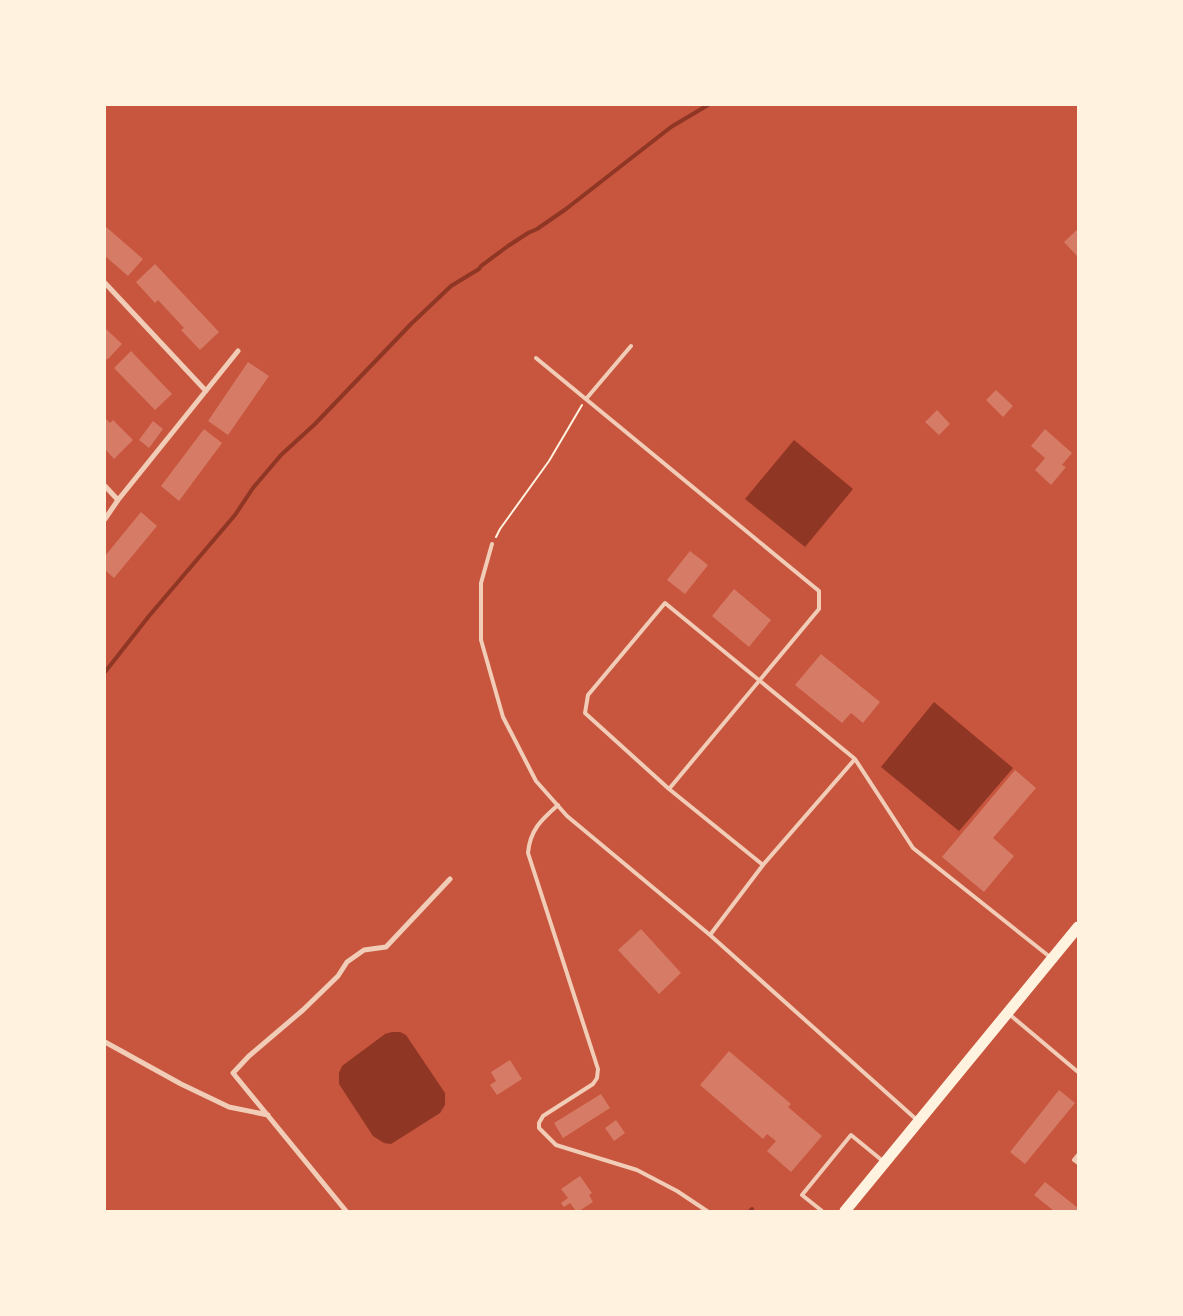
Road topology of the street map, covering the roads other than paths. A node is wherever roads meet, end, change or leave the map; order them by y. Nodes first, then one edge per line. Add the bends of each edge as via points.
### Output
1 (105, 283) edge
2 (631, 346) dead end
3 (238, 351) dead end
4 (536, 358) dead end
5 (206, 391) junction
6 (586, 399) junction
7 (105, 486) edge
8 (118, 500) junction
9 (105, 519) edge
10 (492, 544) road end
11 (760, 681) junction
12 (855, 759) junction
13 (669, 789) junction
14 (558, 805) junction
15 (763, 865) junction
16 (450, 879) dead end
17 (1078, 927) edge
18 (710, 935) junction
19 (1052, 959) junction
20 (1007, 1013) junction
21 (105, 1042) edge
22 (1078, 1072) edge
23 (268, 1115) junction
24 (918, 1121) junction
25 (1078, 1155) edge
26 (884, 1162) junction
27 (1078, 1163) edge
28 (346, 1211) edge
29 (707, 1211) edge
30 (822, 1211) edge
31 (845, 1211) edge

1 - 5 street
2 - 6 lane
3 - 5 street
4 - 6 lane
5 - 8 street
6 - 11 lane via 819,591 819,609
7 - 8 street
8 - 9 street
10 - 14 lane via 481,583 481,640 503,717 536,781
11 - 12 lane
11 - 13 lane
11 - 13 lane via 665,604 588,695 585,713
12 - 15 lane
12 - 19 lane via 913,848
13 - 15 lane
14 - 18 lane via 567,816
14 - 29 lane via 534,829 528,853 598,1069 593,1084 543,1116 539,1128 556,1145 637,1170
15 - 18 lane
16 - 23 street via 386,947 364,950 347,962 338,976 233,1073
17 - 19 main road
18 - 24 lane
19 - 20 main road
20 - 22 lane
20 - 24 main road
21 - 23 street via 229,1106
23 - 28 street
24 - 26 main road
25 - 27 lane via 1074,1160
26 - 30 lane via 851,1135 802,1195
26 - 31 main road

